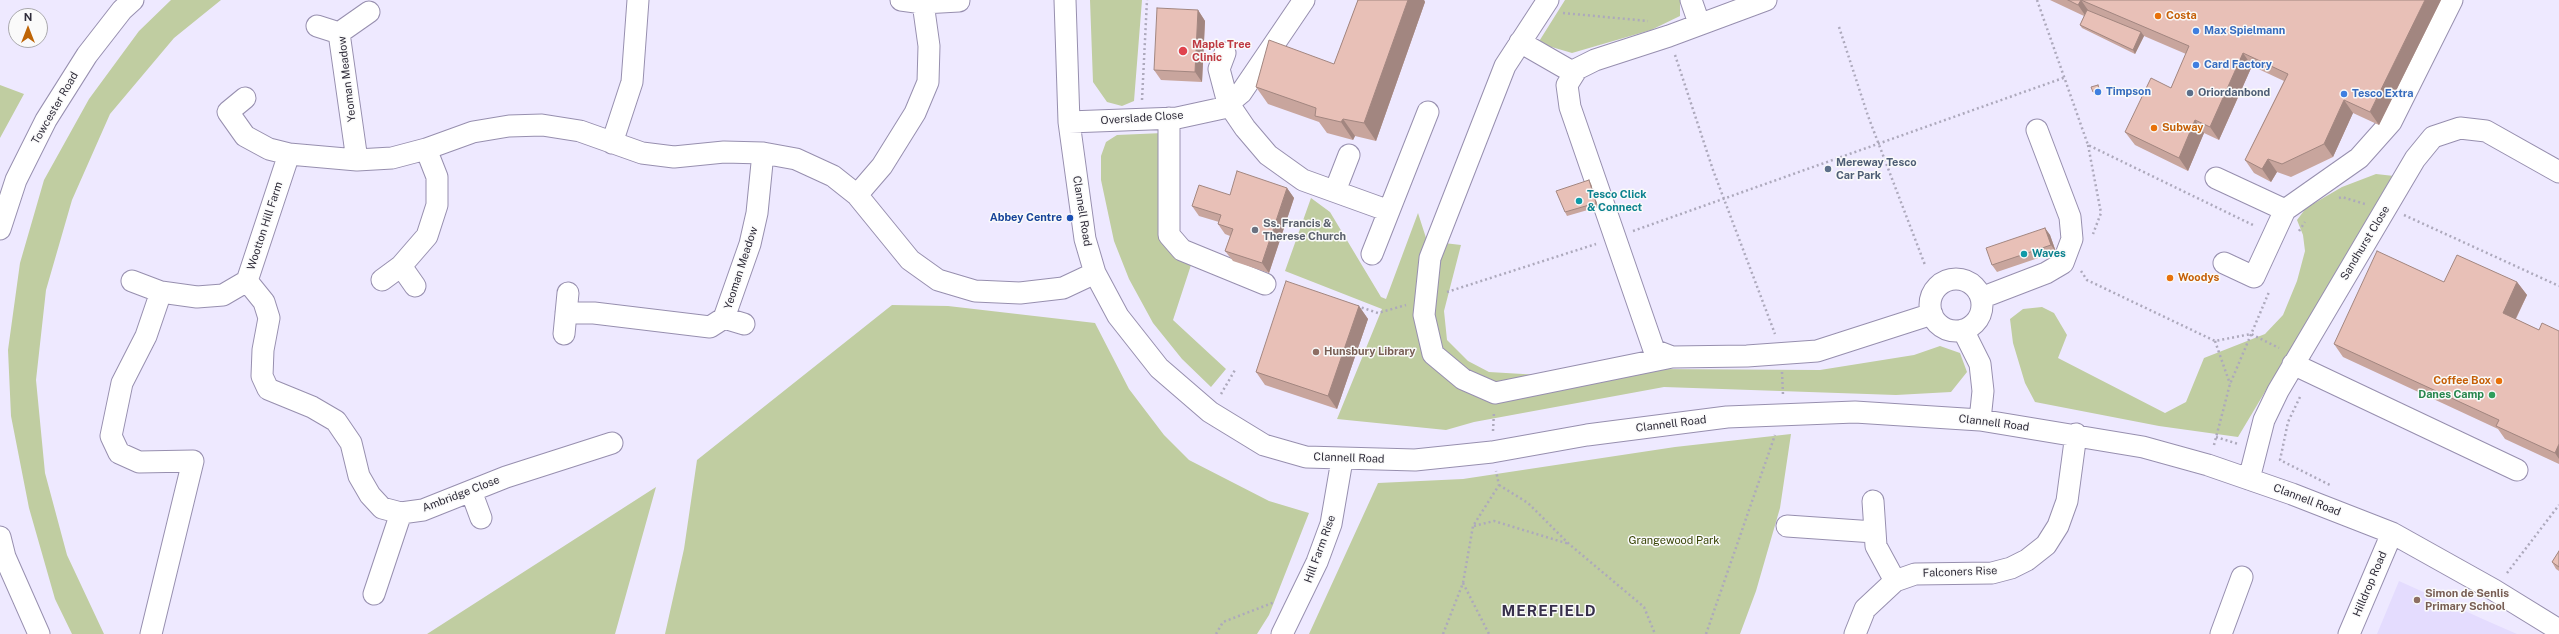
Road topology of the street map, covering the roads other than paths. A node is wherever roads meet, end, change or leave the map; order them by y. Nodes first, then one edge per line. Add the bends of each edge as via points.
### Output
1 (133, 0) edge
2 (638, 0) edge
3 (901, 0) edge
4 (1065, 0) edge
5 (1691, 0) edge
6 (1766, 0) edge
7 (2452, 0) edge
8 (959, 1) dead end
9 (1300, 1) edge
10 (923, 3) junction
11 (1544, 6) edge
12 (369, 12) dead end
13 (1699, 23) junction
14 (317, 26) dead end
15 (339, 33) junction
16 (1520, 42) junction
17 (1225, 53) dead end
18 (1574, 73) junction
19 (245, 98) dead end
20 (1228, 103) junction
21 (1428, 112) dead end
22 (1169, 118) junction
23 (1069, 122) junction
24 (2037, 130) dead end
25 (612, 143) junction
26 (426, 149) junction
27 (764, 153) junction
28 (288, 154) junction
29 (1349, 155) dead end
30 (357, 160) junction
31 (2559, 172) edge
32 (2216, 178) dead end
33 (1335, 192) junction
34 (857, 195) junction
35 (2285, 210) junction
36 (1388, 211) junction
37 (0, 229) edge
38 (1372, 254) dead end
39 (2224, 263) dead end
40 (400, 266) junction
41 (1095, 273) junction
42 (382, 280) dead end
43 (132, 281) dead end
44 (247, 281) junction
45 (1265, 284) dead end
46 (415, 286) dead end
47 (161, 292) junction
48 (1981, 298) junction
49 (1932, 314) junction
50 (724, 318) junction
51 (744, 324) dead end
52 (1963, 330) junction
53 (564, 334) dead end
54 (1672, 357) junction
55 (2296, 361) junction
56 (1980, 420) junction
57 (2076, 434) junction
58 (612, 443) dead end
59 (1342, 460) junction
60 (2517, 470) dead end
61 (2250, 479) junction
62 (471, 491) junction
63 (1873, 500) dead end
64 (401, 513) junction
65 (481, 518) dead end
66 (1787, 526) dead end
67 (1874, 532) junction
68 (2392, 533) junction
69 (0, 537) edge
70 (2242, 577) dead end
71 (1895, 581) junction
72 (374, 594) dead end
73 (2559, 630) edge
74 (39, 634) edge
75 (151, 634) edge
76 (1282, 634) edge
77 (1855, 634) edge
78 (2221, 634) edge
79 (2349, 634) edge

1 - 37 street, Towcester Road via 122,10 87,55 46,120 16,180
2 - 25 street via 632,82
3 - 10 street
4 - 23 street, Clannell Road
5 - 13 street
6 - 13 street
7 - 35 street via 2391,122 2359,158
8 - 10 street
9 - 20 street, Overslade Close via 1268,56 1241,92
10 - 34 street via 929,46 928,82 915,113 882,166
11 - 16 street
12 - 15 street, Yeoman Meadow
13 - 18 street via 1669,36 1595,60
14 - 15 street
15 - 30 street, Yeoman Meadow
16 - 18 street
16 - 54 street via 1505,66 1430,258 1424,315 1433,354 1463,379 1495,393
17 - 20 street via 1219,69
18 - 54 street via 1567,85 1570,107 1641,318 1654,350
19 - 28 street via 220,117 245,136 269,149
20 - 22 street, Overslade Close via 1223,108
20 - 33 street via 1268,155 1303,180
21 - 36 street
22 - 23 street, Overslade Close
22 - 45 street via 1169,235 1182,250
23 - 41 street, Clannell Road via 1085,239
24 - 48 street via 2070,217 2072,239 2063,263 2046,274
25 - 26 street via 572,130 542,125 509,126 473,132
25 - 27 street via 642,153 674,157 724,152
26 - 30 street via 392,158
26 - 40 street via 437,177 437,205 427,236
27 - 34 street via 796,159 833,176
27 - 50 street, Yeoman Meadow via 757,213 750,244
28 - 30 street
28 - 44 street, Wootton Hill Farm
29 - 33 street
31 - 55 street, Sandhurst Close via 2486,131 2460,128 2434,137 2415,159
32 - 35 street
33 - 36 street
34 - 41 street via 910,260 938,280 975,291 1020,293 1063,288
35 - 39 street via 2254,277
36 - 38 street
40 - 42 street
40 - 46 street
41 - 59 street, Clannell Road via 1118,316 1159,368 1210,412 1264,445 1306,457
43 - 47 street, Wootton Hill Farm
44 - 47 street, Wootton Hill Farm via 223,295 197,297
44 - 64 street, Ambridge Close via 264,302 269,318 263,350 262,376 268,389 312,407 336,421 351,443 359,476 370,495 382,508
47 - 75 street via 146,336 122,383 111,436 119,454 139,462 193,461
48 - 49 street via 1972,284 1960,280 1948,281 1935,290 1930,306
48 - 52 street via 1982,306 1978,317 1971,326
49 - 52 street via 1941,326 1956,331
49 - 54 street via 1817,351
50 - 51 street
50 - 53 street, Yeoman Meadow via 710,327 594,313 567,303
52 - 56 street via 1980,364 1983,391
55 - 60 street via 2312,373
55 - 61 street, Sandhurst Close via 2264,420
56 - 57 street, Clannell Road
56 - 59 street, Clannell Road via 1855,412 1727,417 1587,435 1492,452 1415,460
57 - 61 street, Clannell Road via 2143,447
57 - 71 street, Falconers Rise via 2067,501 2058,526 2046,545 2027,560 1992,573 1915,574
58 - 62 street, Ambridge Close
59 - 76 street, Hill Farm Rise via 1331,524 1318,562
61 - 68 street, Clannell Road
62 - 64 street, Ambridge Close via 423,510
62 - 65 street
63 - 67 street
64 - 72 street
66 - 67 street
67 - 71 street via 1876,546
68 - 73 street, Clannell Road via 2500,578
68 - 79 street, Hilldrop Road
69 - 74 street via 5,557
70 - 78 street
71 - 77 street, Falconers Rise via 1865,609

